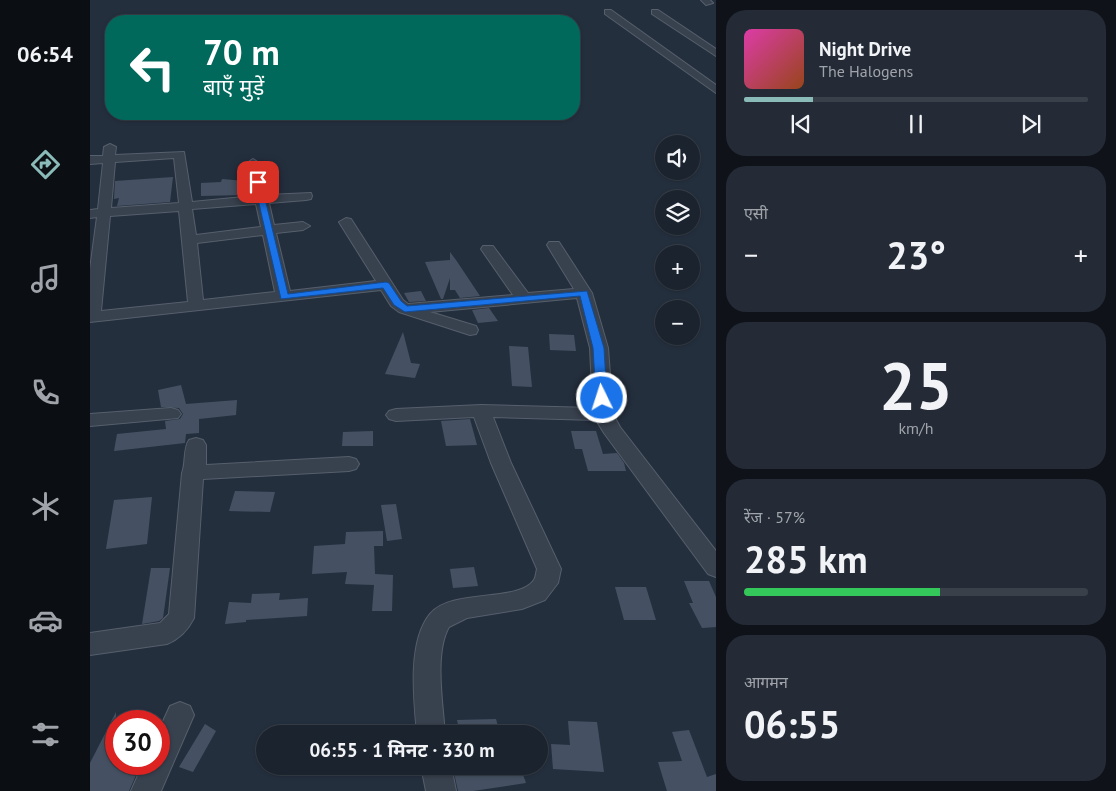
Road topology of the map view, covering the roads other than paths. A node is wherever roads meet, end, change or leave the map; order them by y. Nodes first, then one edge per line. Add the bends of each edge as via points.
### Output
1 (608, 12) dead end
2 (655, 12) dead end
3 (704, 45) junction
4 (716, 45) edge
5 (716, 53) edge
6 (716, 90) edge
7 (110, 152) junction
8 (90, 160) edge
9 (253, 163) dead end
10 (306, 196) dead end
11 (263, 200) junction
12 (185, 206) junction
13 (104, 213) junction
14 (90, 214) edge
15 (346, 222) dead end
16 (303, 226) dead end
17 (270, 230) junction
18 (189, 240) junction
19 (554, 245) dead end
20 (488, 250) dead end
21 (386, 285) junction
22 (584, 293) junction
23 (284, 297) junction
24 (523, 298) junction
25 (196, 306) junction
26 (405, 309) junction
27 (91, 317) edge
28 (470, 330) dead end
29 (481, 412) junction
30 (171, 414) dead end
31 (603, 414) junction
32 (396, 415) dead end
33 (90, 420) edge
34 (196, 445) dead end
35 (349, 464) dead end
36 (193, 473) junction
37 (716, 568) edge
38 (90, 644) edge
39 (180, 715) dead end
40 (430, 725) edge
41 (170, 737) edge
42 (153, 775) edge
43 (438, 775) edge
44 (146, 791) edge
45 (441, 791) edge

1 - 6 street
2 - 3 street
3 - 4 street
3 - 5 street
7 - 8 street
7 - 12 street via 180,154
7 - 13 street
9 - 11 street
10 - 11 street
11 - 12 street
11 - 17 street
12 - 13 street
12 - 18 street
13 - 14 street
13 - 27 street
15 - 21 street
16 - 17 street
17 - 18 street
17 - 23 street
18 - 25 street
19 - 22 street
20 - 24 street
21 - 23 street
21 - 26 street
22 - 24 street
22 - 31 street via 598,348
23 - 25 street
24 - 26 street
25 - 27 street
26 - 28 street
29 - 31 street
29 - 32 street
29 - 40 street via 549,569 550,579 544,588 522,599 458,609 440,620 433,634 427,681
30 - 33 street
31 - 37 street
34 - 36 street
35 - 36 street
36 - 38 street via 181,618 168,633
39 - 41 street
42 - 44 street
43 - 45 street

